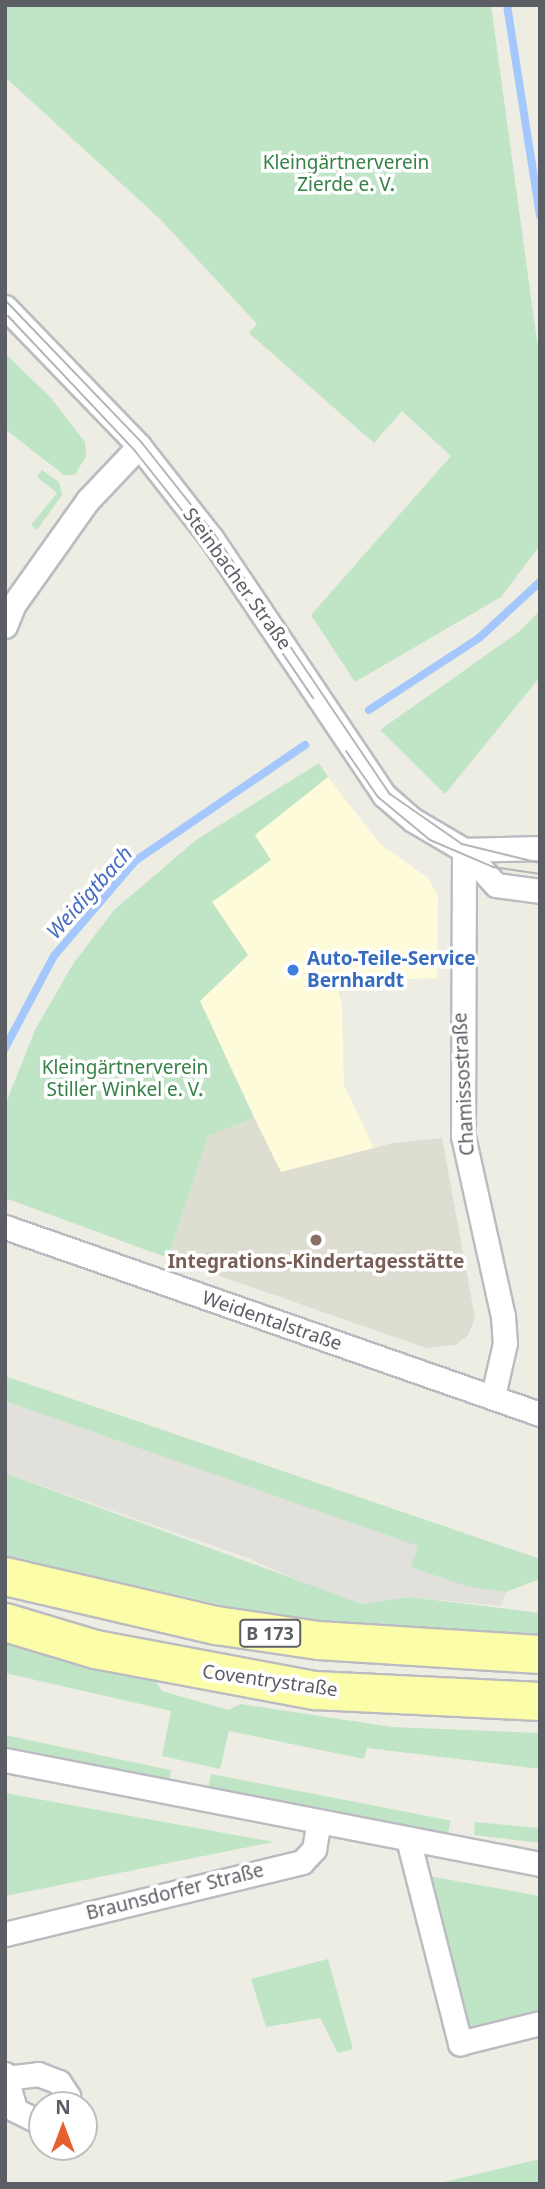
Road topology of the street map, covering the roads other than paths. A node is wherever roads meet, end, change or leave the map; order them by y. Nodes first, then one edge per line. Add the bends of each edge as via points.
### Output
1 (5, 307) edge
2 (139, 446) junction
3 (5, 626) edge
4 (540, 848) edge
5 (464, 850) junction
6 (540, 891) edge
7 (5, 1227) edge
8 (493, 1396) junction
9 (540, 1414) edge
10 (5, 1576) edge
11 (5, 1622) edge
12 (540, 1654) edge
13 (540, 1702) edge
14 (5, 1760) edge
15 (319, 1822) junction
16 (408, 1839) junction
17 (540, 1864) edge
18 (5, 1934) edge
19 (540, 2023) edge
20 (6, 2076) edge
21 (65, 2091) edge
22 (28, 2116) edge

1 - 2 street, Steinbacher Straße
2 - 3 street via 88,500 14,604
2 - 5 street, Steinbacher Straße via 259,603 372,780 413,820
4 - 5 street
5 - 6 street via 496,886
5 - 8 street, Chamissostraße via 463,1136 503,1316 505,1343
7 - 8 street, Weidentalstraße
8 - 9 street, Weidentalstraße
10 - 12 main road, B 173 via 242,1629 415,1649
11 - 13 main road, Coventrystraße via 95,1649 303,1688
14 - 15 street
15 - 16 street
15 - 18 street, Braunsdorfer Straße via 314,1849 302,1861
16 - 17 street
16 - 19 street via 460,2043
20 - 21 street via 38,2074 60,2082
20 - 22 street via 15,2110

